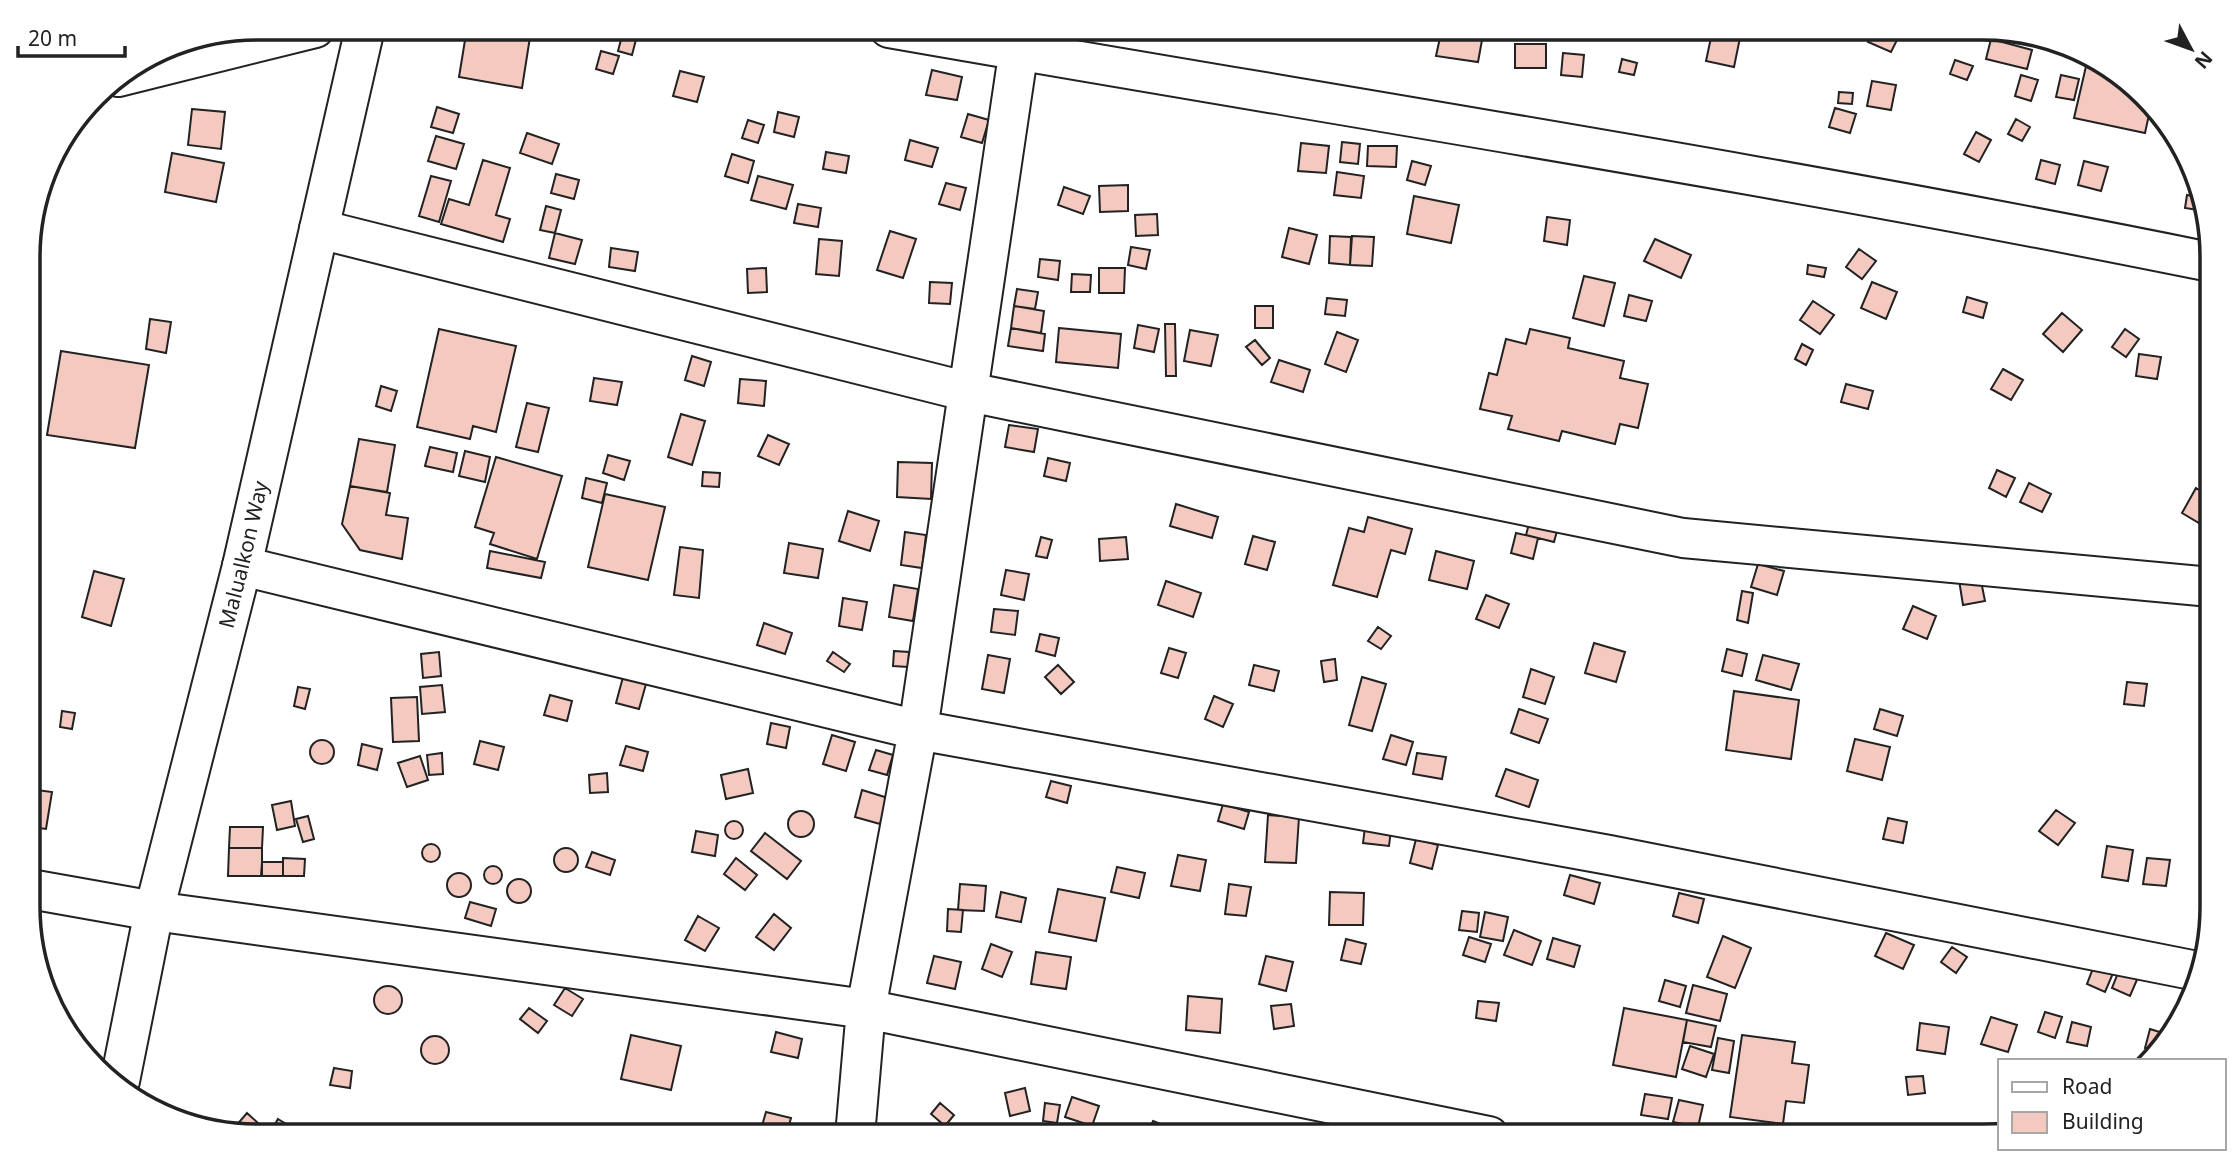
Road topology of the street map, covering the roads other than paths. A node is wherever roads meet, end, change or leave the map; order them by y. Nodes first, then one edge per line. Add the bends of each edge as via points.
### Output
1 (267, 40) edge
2 (362, 40) edge
3 (1020, 40) edge
4 (1025, 40) edge
5 (148, 69) edge
6 (319, 229) junction
7 (2200, 260) edge
8 (969, 392) junction
9 (242, 566) junction
10 (2200, 586) edge
11 (918, 730) junction
12 (40, 891) edge
13 (154, 911) junction
14 (2190, 970) edge
15 (866, 1009) junction
16 (121, 1075) edge
17 (1427, 1123) edge
18 (856, 1124) edge

1 - 5 street
2 - 6 street, Malualkon Way
3 - 8 street
4 - 7 street
6 - 8 street
6 - 9 street, Malualkon Way
8 - 10 street via 1683,538
8 - 11 street
9 - 11 street
9 - 13 street, Malualkon Way
11 - 14 street via 1609,855
11 - 15 street
12 - 13 street
13 - 15 street
13 - 16 street, Malualkon Way
15 - 17 street
15 - 18 street

